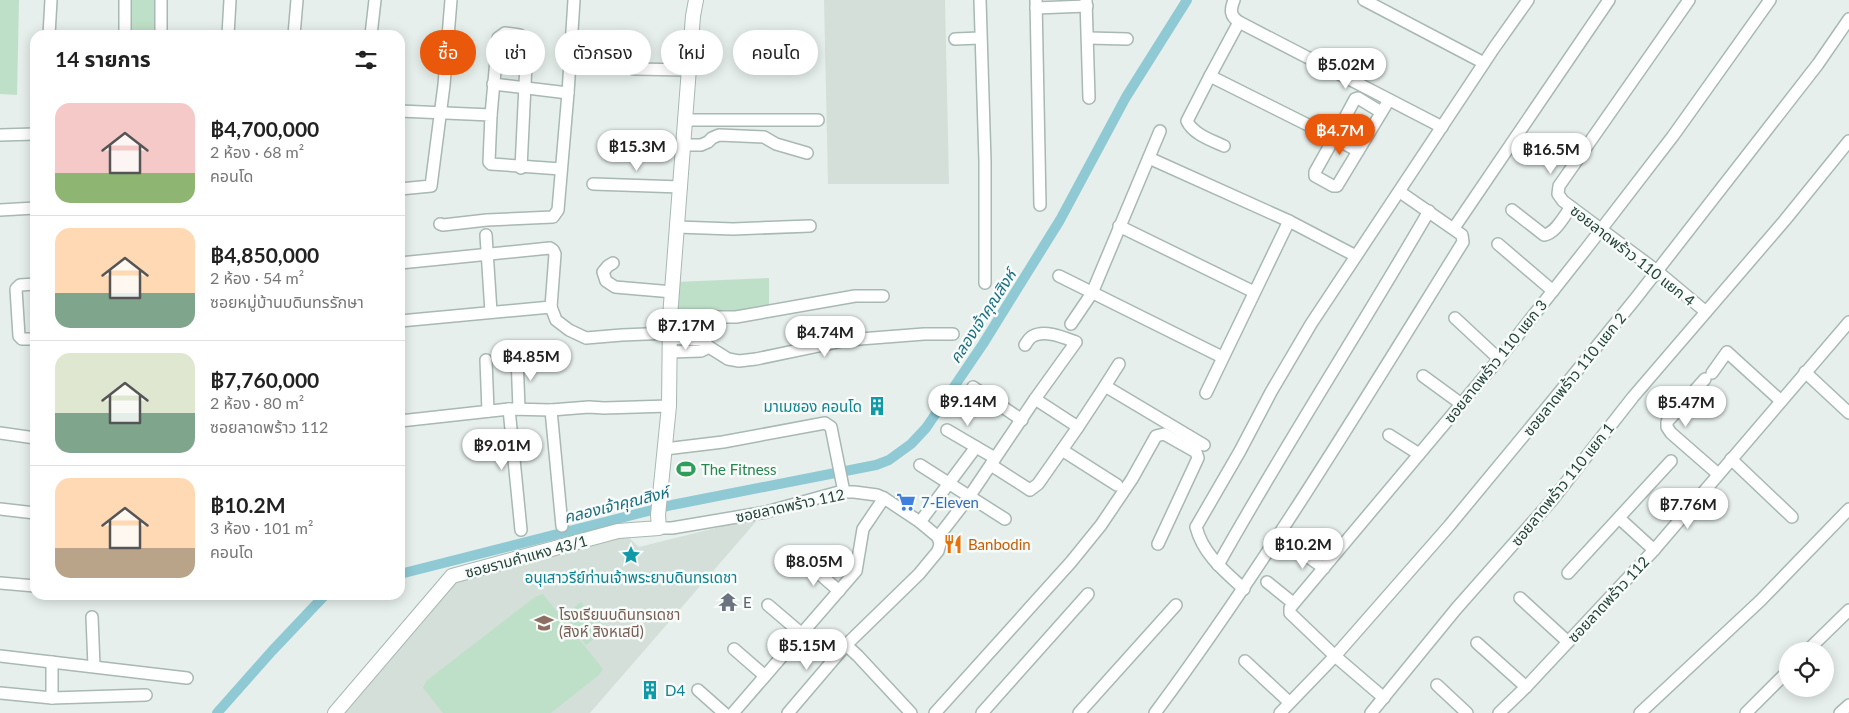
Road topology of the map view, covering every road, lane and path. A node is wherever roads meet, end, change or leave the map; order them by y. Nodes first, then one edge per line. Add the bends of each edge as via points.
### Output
1 (51, 0) edge
2 (126, 0) edge
3 (161, 0) edge
4 (230, 0) edge
5 (297, 0) edge
6 (375, 0) edge
7 (451, 0) edge
8 (574, 0) edge
9 (696, 0) edge
10 (980, 0) edge
11 (1234, 0) edge
12 (1364, 0) edge
13 (1528, 0) edge
14 (1609, 0) edge
15 (1689, 0) edge
16 (1770, 0) edge
17 (1086, 3) edge
18 (1036, 4) edge
19 (1849, 19) edge
20 (1239, 22) junction
21 (49, 30) edge
22 (125, 30) edge
23 (161, 30) edge
24 (228, 30) edge
25 (294, 30) edge
26 (372, 30) edge
27 (692, 30) edge
28 (980, 38) junction
29 (1088, 38) junction
30 (955, 39) dead end
31 (1127, 39) dead end
32 (1484, 64) junction
33 (689, 75) edge
34 (1210, 76) junction
35 (493, 84) junction
36 (525, 88) junction
37 (568, 92) junction
38 (1089, 98) dead end
39 (1389, 100) junction
40 (405, 111) edge
41 (1381, 112) junction
42 (440, 114) junction
43 (491, 115) junction
44 (686, 120) junction
45 (818, 120) dead end
46 (1442, 127) junction
47 (1160, 131) dead end
48 (30, 134) edge
49 (0, 135) edge
50 (1334, 138) junction
51 (1849, 141) edge
52 (684, 145) junction
53 (1224, 146) dead end
54 (1358, 151) junction
55 (807, 153) dead end
56 (1149, 158) junction
57 (521, 168) junction
58 (561, 170) junction
59 (593, 184) dead end
60 (680, 186) junction
61 (405, 189) edge
62 (1400, 192) junction
63 (1040, 205) dead end
64 (1571, 206) junction
65 (30, 208) edge
66 (0, 210) edge
67 (1512, 210) dead end
68 (1429, 211) junction
69 (1289, 221) junction
70 (440, 224) dead end
71 (810, 226) dead end
72 (1119, 226) junction
73 (678, 227) junction
74 (1454, 228) junction
75 (1602, 229) junction
76 (486, 235) dead end
77 (1498, 244) dead end
78 (487, 256) junction
79 (1356, 256) junction
80 (405, 263) edge
81 (613, 263) dead end
82 (1657, 271) junction
83 (1058, 276) dead end
84 (985, 283) dead end
85 (30, 284) edge
86 (1553, 291) junction
87 (673, 292) junction
88 (1254, 292) junction
89 (1092, 293) junction
90 (883, 296) dead end
91 (551, 307) junction
92 (491, 312) junction
93 (1706, 312) junction
94 (670, 317) junction
95 (1455, 318) dead end
96 (405, 321) edge
97 (1849, 322) edge
98 (1071, 324) dead end
99 (953, 334) dead end
100 (670, 336) junction
101 (30, 339) edge
102 (1025, 345) dead end
103 (709, 347) junction
104 (670, 352) junction
105 (516, 356) dead end
106 (1222, 357) junction
107 (1499, 359) junction
108 (486, 360) dead end
109 (1120, 364) dead end
110 (1805, 372) junction
111 (1423, 376) dead end
112 (1105, 386) junction
113 (973, 387) dead end
114 (1206, 393) dead end
115 (1035, 399) junction
116 (1781, 401) junction
117 (1460, 403) junction
118 (669, 406) junction
119 (514, 409) junction
120 (551, 410) junction
121 (488, 411) junction
122 (1849, 413) edge
123 (405, 420) edge
124 (1022, 420) junction
125 (1078, 427) junction
126 (947, 430) dead end
127 (0, 432) edge
128 (1388, 435) dead end
129 (30, 437) edge
130 (1204, 445) dead end
131 (976, 447) junction
132 (665, 449) junction
133 (1062, 450) junction
134 (1419, 454) junction
135 (1731, 459) junction
136 (1671, 461) dead end
137 (993, 462) junction
138 (920, 465) dead end
139 (1718, 474) junction
140 (949, 483) junction
141 (1117, 485) dead end
142 (843, 487) junction
143 (969, 497) junction
144 (884, 498) junction
145 (0, 509) edge
146 (1849, 509) edge
147 (30, 512) edge
148 (1792, 517) dead end
149 (1619, 518) junction
150 (1004, 519) dead end
151 (658, 521) junction
152 (920, 522) junction
153 (562, 526) dead end
154 (521, 530) dead end
155 (938, 537) junction
156 (1158, 544) dead end
157 (1298, 550) dead end
158 (1654, 550) junction
159 (806, 562) dead end
160 (1218, 565) junction
161 (1324, 568) junction
162 (1568, 573) dead end
163 (1267, 582) dead end
164 (0, 583) edge
165 (30, 586) edge
166 (1244, 589) junction
167 (839, 591) junction
168 (1088, 594) dead end
169 (1520, 598) dead end
170 (1293, 603) junction
171 (768, 604) dead end
172 (1176, 605) dead end
173 (1849, 610) edge
174 (92, 617) dead end
175 (802, 634) junction
176 (1568, 642) junction
177 (1815, 642) edge
178 (1477, 643) dead end
179 (846, 645) junction
180 (734, 648) dead end
181 (0, 656) edge
182 (1335, 656) junction
183 (1245, 661) dead end
184 (52, 662) junction
185 (94, 666) junction
186 (765, 676) junction
187 (187, 678) dead end
188 (1779, 680) edge
189 (1437, 685) dead end
190 (1526, 687) junction
191 (698, 690) dead end
192 (0, 693) edge
193 (146, 695) dead end
194 (52, 698) junction
195 (1384, 698) junction
196 (1289, 702) junction
197 (1849, 705) edge
198 (335, 713) edge
199 (724, 713) edge
200 (733, 713) edge
201 (788, 713) edge
202 (912, 713) edge
203 (935, 713) edge
204 (982, 713) edge
205 (1079, 713) edge
206 (1155, 713) edge
207 (1280, 713) edge
208 (1371, 713) edge
209 (1466, 713) edge
210 (1500, 713) edge
211 (1640, 713) edge
212 (1746, 713) edge
213 (1840, 713) edge

1 - 21 street
2 - 22 street
3 - 23 street
4 - 24 street
5 - 25 street
6 - 26 street
7 - 42 street
8 - 37 street
9 - 27 street
10 - 28 street
11 - 20 street via 1232,15
12 - 32 street
13 - 32 street
14 - 74 street
15 - 64 street, ซอยลาดพร้าว 110 แยก 4 via 1559,186 1558,194
16 - 75 street, ซอยลาดพร้าว 110 แยก 3
17 - 18 street
17 - 29 street
18 - 63 street
19 - 82 street, ซอยลาดพร้าว 110 แยก 2 via 1818,64
20 - 34 street
20 - 39 street
28 - 30 street
28 - 84 street
29 - 31 street
29 - 38 street
32 - 46 street
33 - 44 street
34 - 50 street
34 - 53 street via 1187,121 1199,134
35 - 36 street
35 - 36 street via 498,38 505,33 526,38
35 - 43 street
36 - 37 street
36 - 57 street
37 - 58 street
39 - 41 street
39 - 46 street
40 - 42 street
41 - 50 street via 1356,98
41 - 54 street
42 - 43 street
42 - 61 street via 431,186
43 - 57 street via 489,162
44 - 45 street
44 - 52 street
46 - 62 street
47 - 56 street
48 - 49 street
50 - 54 street
50 - 54 street via 1315,172 1315,176 1333,186 1337,186
51 - 93 street, ซอยลาดพร้าว 110 แยก 1
52 - 55 street via 701,145 718,135 764,137
52 - 60 street
56 - 69 street
56 - 72 street
57 - 58 street
58 - 70 street via 558,210 553,217
59 - 60 street
60 - 73 street
62 - 68 street
62 - 79 street
64 - 67 street via 1554,230 1544,235
64 - 75 street, ซอยลาดพร้าว 110 แยก 4
65 - 66 street
68 - 74 street
68 - 160 street
69 - 79 street
69 - 88 street
71 - 73 street
72 - 88 street
72 - 89 street
73 - 87 street
74 - 166 street via 1462,235 1463,242 1307,494
75 - 82 street, ซอยลาดพร้าว 110 แยก 4
75 - 86 street, ซอยลาดพร้าว 110 แยก 3
76 - 78 street
77 - 86 street
78 - 80 street
78 - 91 street via 553,250
78 - 92 street
79 - 160 street via 1311,324 1196,527 1203,546
81 - 87 street via 603,272 606,281 615,287
82 - 93 street, ซอยลาดพร้าว 110 แยก 4
82 - 182 street, ซอยลาดพร้าว 110 แยก 2 via 1449,526
83 - 89 street
85 - 101 street via 20,285 16,289 17,332 22,339
86 - 107 street, ซอยลาดพร้าว 110 แยก 3
87 - 94 street
88 - 106 street
89 - 98 street
89 - 106 street
90 - 94 street via 855,296 736,316
91 - 92 street
91 - 100 street via 556,320 586,338 622,334
92 - 96 street
93 - 195 street, ซอยลาดพร้าว 110 แยก 1 via 1632,396 1553,500 1456,609
94 - 100 street
95 - 107 street
97 - 110 street, ซอยลาดพร้าว 112
99 - 103 street via 847,340 738,361 728,359
100 - 103 street via 702,340
100 - 104 street
102 - 115 street via 1031,336 1038,334 1076,342
103 - 104 street via 701,351
104 - 118 street
105 - 119 street
106 - 114 street
107 - 117 street, ซอยลาดพร้าว 110 แยก 3
108 - 121 street
109 - 112 street
110 - 116 street, ซอยลาดพร้าว 112
110 - 122 street
111 - 117 street
112 - 125 street
112 - 130 street
113 - 124 street
115 - 124 street
115 - 125 street
116 - 135 street, ซอยลาดพร้าว 112
116 - 139 street via 1728,352 1667,422 1671,433
117 - 134 street, ซอยลาดพร้าว 110 แยก 3
118 - 120 street
118 - 132 street
119 - 120 street
119 - 121 street
119 - 154 street
120 - 153 street
121 - 123 street
124 - 137 street
125 - 133 street
126 - 131 street
127 - 129 street
128 - 134 street
131 - 137 street
131 - 140 street
132 - 142 street via 825,423 830,427
132 - 151 street
133 - 137 street via 1030,490
133 - 141 street
134 - 161 street, ซอยลาดพร้าว 110 แยก 3
135 - 139 street, ซอยลาดพร้าว 112
135 - 148 street
136 - 149 street
137 - 143 street
138 - 140 street
139 - 158 street, ซอยลาดพร้าว 112
140 - 143 street
140 - 152 street
142 - 144 street, ซอยลาดพร้าว 112
142 - 151 street, ซอยลาดพร้าว 112 via 766,512 672,528
143 - 150 street
143 - 155 street
144 - 152 street, ซอยลาดพร้าว 112
144 - 167 street via 863,529 856,571
145 - 147 street
146 - 211 street via 1760,601
149 - 158 street
149 - 162 street
151 - 198 street, ซอยรามคำแหง 43/1 via 452,576
152 - 155 street, ซอยลาดพร้าว 112
155 - 179 street via 938,551 919,574
156 - 203 street via 1198,458 1196,452 1164,434 1156,436 1101,525 1071,562
157 - 161 street
158 - 176 street, ซอยลาดพร้าว 112
159 - 167 street
160 - 166 street
161 - 170 street, ซอยลาดพร้าว 110 แยก 3
163 - 170 street
164 - 165 street
166 - 206 street
167 - 175 street
168 - 204 street
169 - 176 street
170 - 182 street via 1290,614
171 - 175 street
172 - 205 street
173 - 177 street
174 - 185 street
175 - 186 street
176 - 190 street, ซอยลาดพร้าว 112
178 - 190 street
179 - 201 street
179 - 202 street
180 - 186 street
181 - 184 street
182 - 195 street
182 - 196 street, ซอยลาดพร้าว 110 แยก 2
183 - 196 street
184 - 185 street
184 - 194 street
185 - 187 street
186 - 200 street
188 - 212 street
189 - 209 street
190 - 210 street, ซอยลาดพร้าว 112
191 - 199 street
192 - 194 street
193 - 194 street
195 - 208 street, ซอยลาดพร้าว 110 แยก 1
196 - 207 street, ซอยลาดพร้าว 110 แยก 2
197 - 213 street

